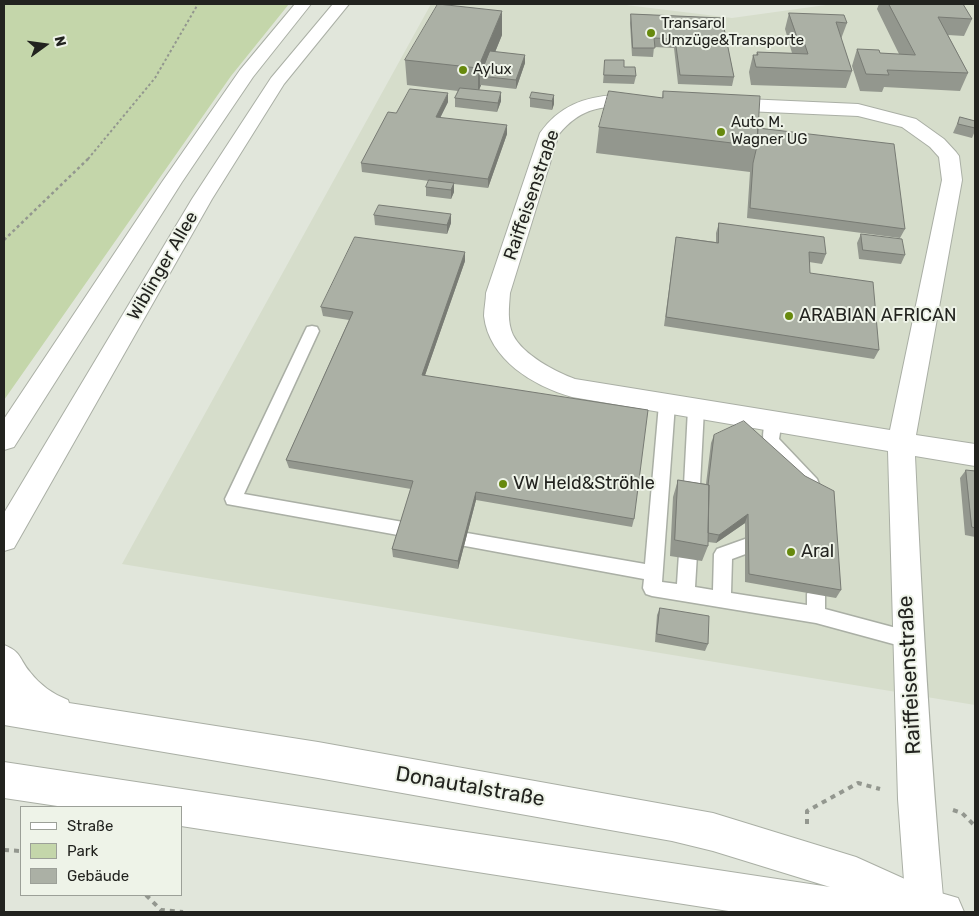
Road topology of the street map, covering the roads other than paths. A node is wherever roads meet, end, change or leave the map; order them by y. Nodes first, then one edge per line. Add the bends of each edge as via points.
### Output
1 (303, 4) edge
2 (340, 4) edge
3 (666, 102) edge
4 (704, 103) edge
5 (312, 331) dead end
6 (667, 404) junction
7 (696, 409) junction
8 (774, 420) junction
9 (4, 440) edge
10 (901, 442) junction
11 (975, 455) edge
12 (813, 491) edge
13 (6, 537) edge
14 (745, 547) dead end
15 (654, 573) junction
16 (685, 594) junction
17 (816, 594) edge
18 (722, 599) junction
19 (816, 615) junction
20 (908, 639) junction
21 (4, 660) edge
22 (4, 708) edge
23 (76, 720) junction
24 (4, 780) edge
25 (173, 806) edge
26 (182, 807) edge
27 (934, 910) edge

1 - 9 main road, Wiblinger Allee via 246,74
2 - 13 main road, Wiblinger Allee via 278,82 202,199
3 - 6 main road, Raiffeisenstraße via 602,101 567,112 557,122 550,133 504,274 496,315 501,336 512,352 546,378 572,388
4 - 10 main road, Raiffeisenstraße via 858,110 887,116 924,132 949,156 952,180
5 - 15 lane via 233,499
6 - 7 main road, Raiffeisenstraße
6 - 15 lane
7 - 8 main road, Raiffeisenstraße
7 - 16 lane
8 - 10 main road, Raiffeisenstraße
8 - 12 lane via 771,441
10 - 11 main road
10 - 20 main road, Raiffeisenstraße
14 - 18 lane via 723,554
15 - 16 lane via 652,588
16 - 18 lane
17 - 19 lane
18 - 19 lane
19 - 20 lane
20 - 27 main road, Raiffeisenstraße via 916,799
21 - 23 main road via 28,695 47,709
22 - 23 main road, Donautalstraße
23 - 27 main road, Donautalstraße via 713,832 856,876
24 - 25 main road
26 - 27 main road via 808,904 871,911

